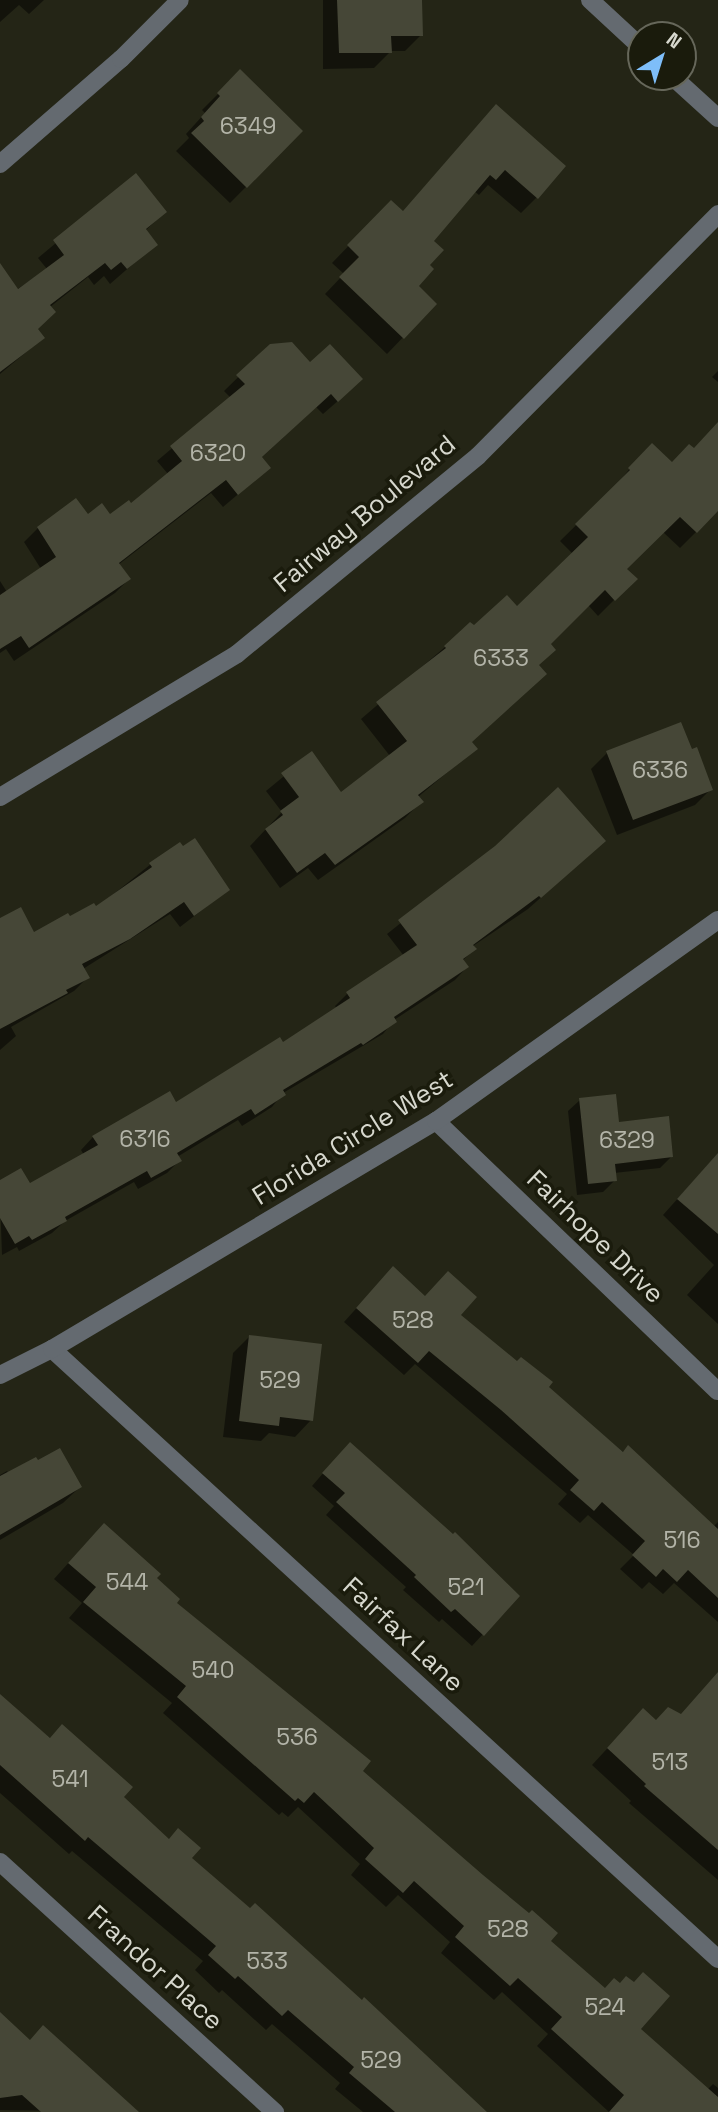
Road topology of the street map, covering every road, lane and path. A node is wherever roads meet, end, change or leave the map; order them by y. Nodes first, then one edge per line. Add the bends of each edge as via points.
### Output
1 (180, 0) edge
2 (590, 0) edge
3 (627, 34) edge
4 (688, 91) edge
5 (718, 118) edge
6 (0, 164) edge
7 (718, 214) edge
8 (0, 797) edge
9 (718, 920) edge
10 (436, 1121) junction
11 (52, 1349) junction
12 (0, 1375) edge
13 (718, 1391) edge
14 (0, 1862) edge
15 (718, 1959) edge
16 (275, 2112) edge

1 - 6 street via 121,59
2 - 3 street
4 - 5 street
7 - 8 street, Fairway Boulevard via 478,456 237,654
9 - 10 street, Florida Circle West
10 - 11 street, Florida Circle West
10 - 13 street, Fairhope Drive
11 - 12 street, Florida Circle West
11 - 15 street, Fairfax Lane
14 - 16 street, Frandor Place

